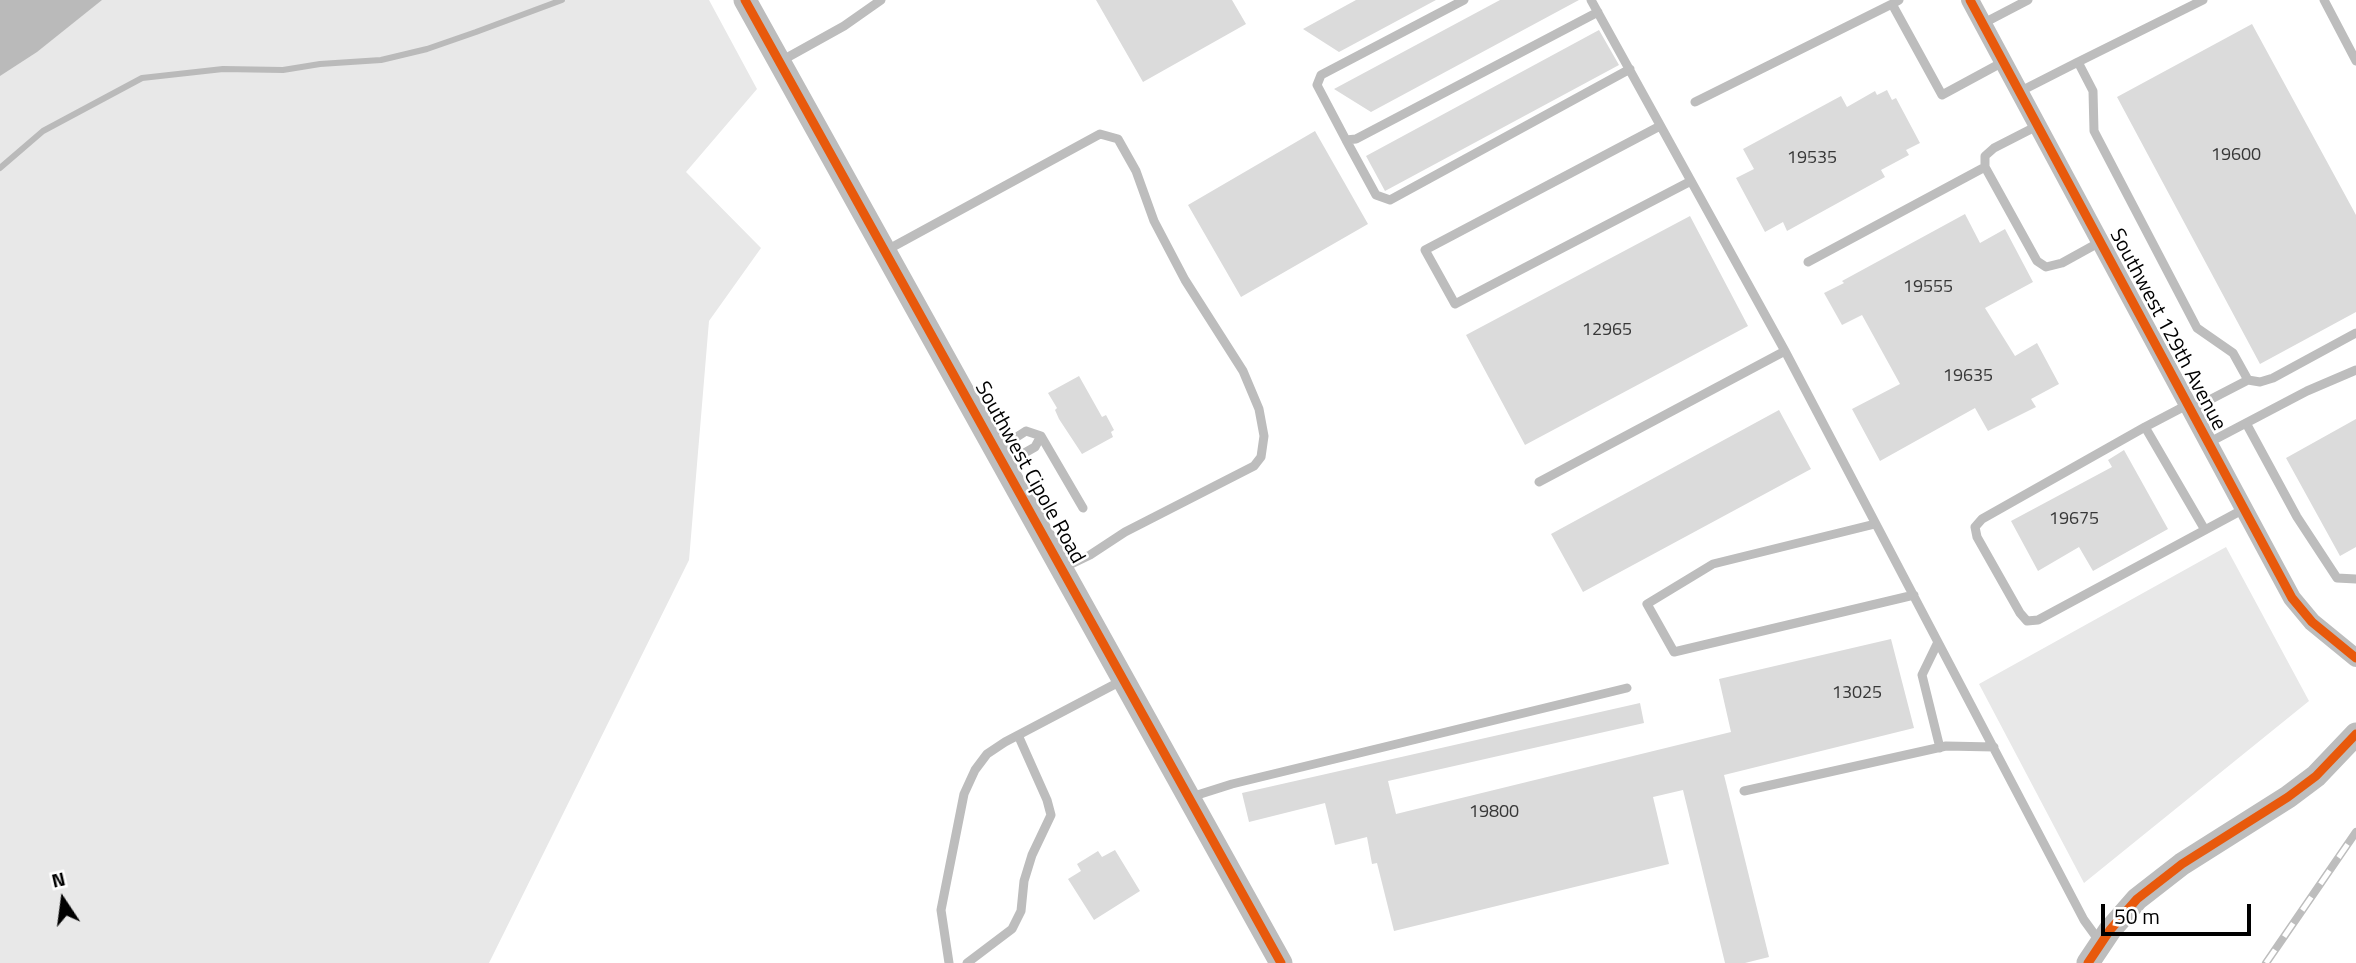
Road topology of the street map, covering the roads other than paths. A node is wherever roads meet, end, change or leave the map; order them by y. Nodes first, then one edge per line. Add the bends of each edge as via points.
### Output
1 (745, 0) edge
2 (881, 0) edge
3 (1464, 0) edge
4 (1591, 0) edge
5 (1970, 0) edge
6 (2028, 0) edge
7 (2203, 0) edge
8 (2324, 0) edge
9 (1896, 2) edge
10 (1598, 12) junction
11 (1982, 24) junction
12 (779, 61) junction
13 (2356, 61) edge
14 (2003, 62) junction
15 (2078, 62) junction
16 (1630, 69) junction
17 (2019, 92) junction
18 (1696, 103) dead end
19 (1660, 126) junction
20 (2037, 126) junction
21 (1346, 140) junction
22 (1985, 167) junction
23 (1691, 181) junction
24 (2100, 242) junction
25 (886, 250) junction
26 (1808, 262) dead end
27 (2356, 333) edge
28 (1785, 351) junction
29 (2356, 370) edge
30 (2248, 380) junction
31 (2189, 407) junction
32 (2246, 423) junction
33 (2145, 427) junction
34 (1041, 436) junction
35 (2208, 443) junction
36 (1000, 456) junction
37 (1539, 482) dead end
38 (1083, 508) dead end
39 (2244, 509) junction
40 (1875, 524) junction
41 (2205, 530) junction
42 (1062, 569) junction
43 (2356, 579) edge
44 (1914, 595) junction
45 (1938, 642) junction
46 (2356, 658) edge
47 (1123, 680) junction
48 (1627, 688) dead end
49 (2356, 734) edge
50 (1018, 735) junction
51 (1994, 747) junction
52 (1940, 748) junction
53 (1744, 791) dead end
54 (1190, 798) junction
55 (2101, 943) junction
56 (949, 963) edge
57 (967, 963) edge
58 (1281, 963) edge
59 (2088, 963) edge

1 - 12 street, Southwest Cipole Road
2 - 12 lane
3 - 21 lane via 1321,75 1317,85
4 - 10 lane
5 - 11 street, Southwest 129th Avenue
6 - 11 lane
7 - 15 lane
8 - 13 lane
9 - 14 lane via 1942,95
9 - 18 lane
10 - 16 lane
10 - 21 lane via 1356,139
11 - 14 street, Southwest 129th Avenue
12 - 25 street, Southwest Cipole Road
14 - 17 street, Southwest 129th Avenue
15 - 17 lane
15 - 30 lane via 2093,90 2094,131 2197,328 2234,353
16 - 19 lane
16 - 21 lane via 1390,200 1377,195
17 - 20 street, Southwest 129th Avenue
19 - 23 lane
19 - 23 lane via 1425,250 1455,304
20 - 22 lane via 1994,148 1984,156
20 - 24 street, Southwest 129th Avenue
22 - 24 lane via 2036,261 2046,267 2062,263
22 - 26 lane
23 - 28 lane
24 - 31 street, Southwest 129th Avenue
25 - 36 street, Southwest Cipole Road
25 - 42 lane via 1100,134 1118,139 1185,280 1243,371 1259,409 1264,436 1261,457 1254,466
27 - 30 lane via 2273,378
28 - 37 lane
28 - 40 lane
29 - 32 lane
30 - 31 lane
31 - 33 lane
31 - 35 street, Southwest 129th Avenue
32 - 35 lane
32 - 43 lane via 2297,517 2337,578
33 - 41 lane
33 - 41 lane via 1975,527 2020,613 2027,621 2038,620
34 - 36 lane via 1035,447 1021,455
34 - 36 lane via 1026,431
34 - 38 lane
35 - 39 street, Southwest 129th Avenue
36 - 42 street, Southwest Cipole Road
39 - 41 lane
39 - 46 street, Southwest 129th Avenue via 2292,598 2312,622
40 - 44 lane
40 - 44 lane via 1713,564 1647,604 1674,652
42 - 47 street, Southwest Cipole Road
44 - 45 lane
45 - 51 lane
45 - 52 lane via 1922,675
47 - 50 lane
47 - 54 street, Southwest Cipole Road
48 - 54 lane via 1232,783
49 - 55 street via 2288,797 2150,888
50 - 56 lane via 987,754 964,794 941,911
50 - 57 lane via 1051,816 1032,855 1021,911 1012,929
51 - 52 lane
51 - 55 lane via 2084,920
52 - 53 lane
54 - 58 street, Southwest Cipole Road
55 - 59 street

